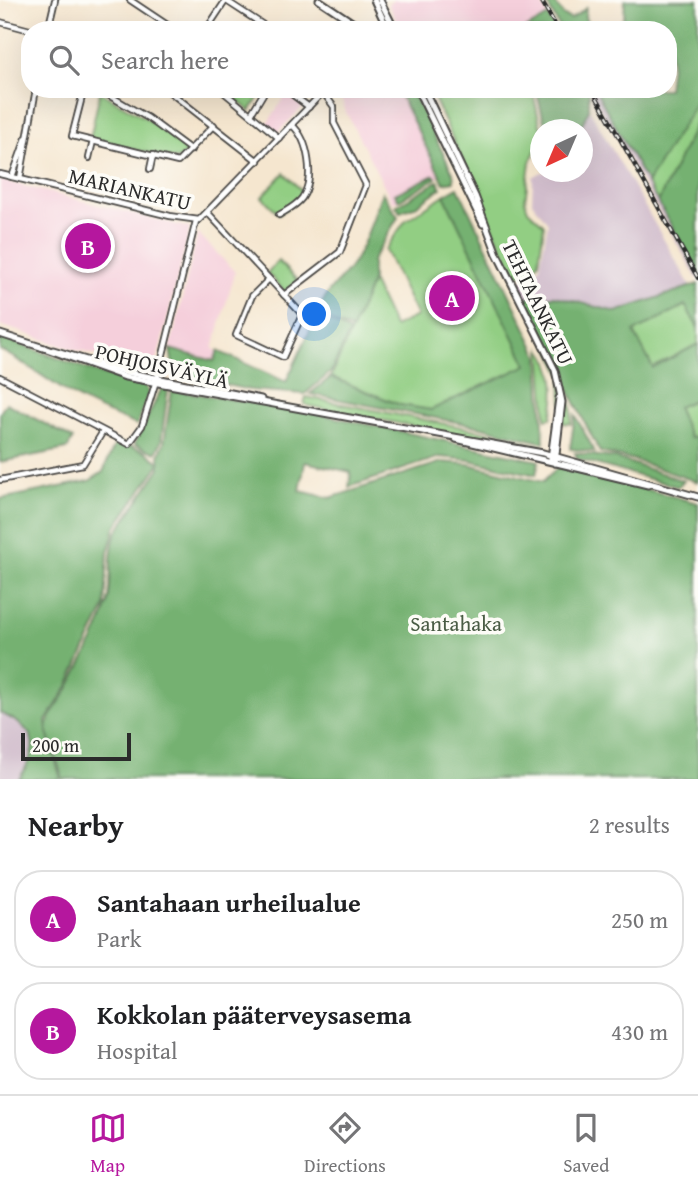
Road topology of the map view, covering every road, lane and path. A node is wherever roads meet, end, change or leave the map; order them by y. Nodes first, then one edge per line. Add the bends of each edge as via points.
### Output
1 (55, 0) edge
2 (130, 0) edge
3 (226, 0) edge
4 (319, 0) edge
5 (378, 1) edge
6 (50, 21) edge
7 (162, 21) edge
8 (212, 21) edge
9 (258, 21) edge
10 (350, 21) edge
11 (386, 21) edge
12 (0, 22) edge
13 (21, 28) edge
14 (34, 98) edge
15 (82, 98) edge
16 (114, 98) edge
17 (179, 98) edge
18 (231, 98) edge
19 (261, 98) edge
20 (297, 98) edge
21 (317, 98) edge
22 (328, 98) edge
23 (421, 98) edge
24 (428, 98) edge
25 (309, 107) junction
26 (251, 114) junction
27 (214, 125) junction
28 (292, 125) junction
29 (26, 137) junction
30 (279, 138) junction
31 (93, 141) junction
32 (191, 150) junction
33 (153, 155) junction
34 (89, 158) dead end
35 (258, 160) junction
36 (150, 169) dead end
37 (0, 174) edge
38 (12, 177) junction
39 (20, 179) junction
40 (208, 213) junction
41 (279, 215) dead end
42 (196, 221) junction
43 (485, 227) junction
44 (269, 279) junction
45 (284, 295) junction
46 (0, 334) edge
47 (0, 377) edge
48 (156, 381) junction
49 (102, 433) junction
50 (553, 459) junction
51 (0, 480) edge
52 (698, 497) edge

1 - 6 street
2 - 7 street
3 - 8 street
3 - 9 street
4 - 10 main road
5 - 11 main road
12 - 13 street
14 - 29 street
15 - 31 street via 72,136
16 - 32 street
17 - 27 street
18 - 26 street
19 - 26 street
20 - 25 street
21 - 25 street, MARIANKATU
22 - 45 street via 334,107 334,123 366,185 340,253
23 - 43 main road, TEHTAANKATU
24 - 43 main road, TEHTAANKATU
25 - 28 street, MARIANKATU
26 - 30 street
27 - 32 street
27 - 35 street
28 - 30 street, MARIANKATU
28 - 41 street via 305,143 307,184 299,202
29 - 38 street
29 - 39 street
30 - 35 street, MARIANKATU
31 - 33 street
31 - 34 street
32 - 33 street via 178,162
33 - 36 street
35 - 40 street, MARIANKATU
37 - 38 street, MARIANKATU
38 - 39 street, MARIANKATU
39 - 42 street, MARIANKATU
40 - 42 street, MARIANKATU
40 - 44 street
42 - 48 street
43 - 50 main road, TEHTAANKATU via 555,370 561,420
44 - 45 street
44 - 45 street via 252,296 236,335 283,357 302,315
46 - 48 main road, POHJOISVÄYLÄ
47 - 49 street
48 - 49 street via 133,441 129,444
48 - 50 main road, POHJOISVÄYLÄ
49 - 51 street via 83,464
50 - 52 main road, POHJOISVÄYLÄ

